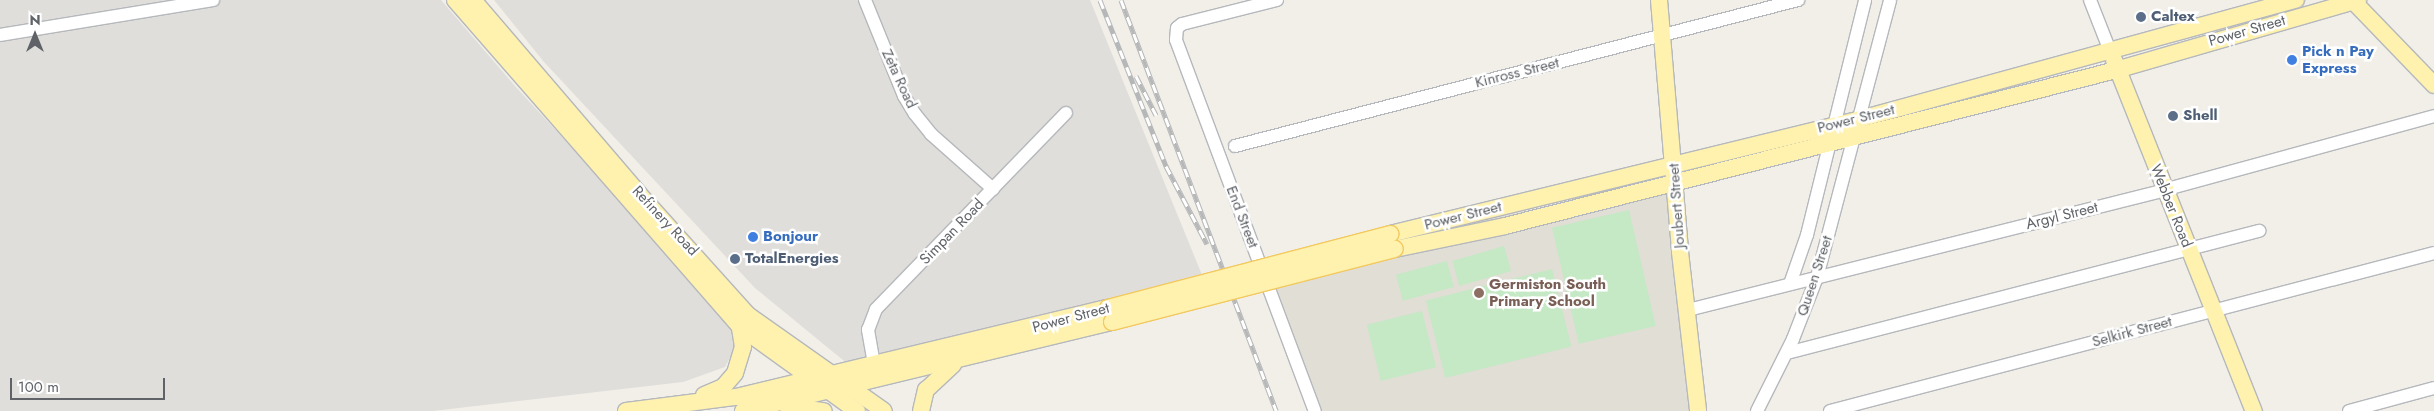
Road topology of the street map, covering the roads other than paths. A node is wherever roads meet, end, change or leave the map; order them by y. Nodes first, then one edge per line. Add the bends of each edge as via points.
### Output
1 (213, 0) edge
2 (455, 0) edge
3 (473, 0) edge
4 (865, 0) edge
5 (1277, 0) edge
6 (1659, 0) edge
7 (1798, 0) edge
8 (1865, 0) edge
9 (1890, 0) edge
10 (2090, 0) edge
11 (2296, 0) edge
12 (2355, 1) edge
13 (0, 35) edge
14 (1662, 36) junction
15 (500, 41) junction
16 (2110, 51) junction
17 (2116, 70) junction
18 (2434, 85) edge
19 (1066, 113) dead end
20 (2434, 116) edge
21 (1834, 125) junction
22 (1858, 127) junction
23 (1830, 141) junction
24 (590, 144) junction
25 (1235, 146) dead end
26 (1674, 164) junction
27 (1675, 181) junction
28 (993, 189) junction
29 (2164, 190) junction
30 (2259, 231) dead end
31 (1392, 242) junction
32 (2189, 250) junction
33 (2434, 253) edge
34 (1817, 278) junction
35 (1790, 284) junction
36 (1688, 310) junction
37 (2214, 311) junction
38 (1110, 315) junction
39 (740, 328) junction
40 (797, 349) junction
41 (1786, 353) junction
42 (959, 361) junction
43 (869, 365) junction
44 (832, 374) junction
45 (812, 379) junction
46 (849, 386) junction
47 (2434, 388) edge
48 (829, 391) junction
49 (771, 406) junction
50 (654, 409) junction
51 (882, 410) edge
52 (626, 411) edge
53 (743, 411) edge
54 (824, 411) edge
55 (857, 411) edge
56 (921, 411) edge
57 (1315, 411) edge
58 (1698, 411) edge
59 (1757, 411) edge
60 (1830, 411) edge
61 (2254, 411) edge
62 (2349, 411) edge

1 - 13 street
2 - 15 main road, Refinery Road
3 - 15 main road, Refinery Road
4 - 28 street, Zeta Road via 904,96 915,114 931,134
5 - 57 street, End Street via 1182,24 1176,33 1181,55
6 - 14 main road, Joubert Street
7 - 14 street, Kinross Street
8 - 21 street
9 - 22 street, Queen Street
10 - 16 street, Webber Road
11 - 16 main road, Power Street
12 - 17 main road, Power Street
12 - 18 main road
14 - 25 street, Kinross Street
14 - 26 main road, Joubert Street
15 - 24 main road, Refinery Road
16 - 17 main road, Webber Road
16 - 22 main road, Power Street
17 - 22 main road, Power Street
17 - 29 main road, Webber Road
19 - 28 street, Simpan Road
20 - 29 street, Argyl Street
21 - 22 main road, Power Street
21 - 23 street, Queen Street
21 - 26 main road, Power Street
22 - 23 main road, Power Street
22 - 34 street, Queen Street
23 - 27 main road, Power Street
23 - 35 street, Queen Street via 1807,235
24 - 39 main road, Refinery Road
24 - 40 main road, Refinery Road via 748,315
26 - 27 main road, Joubert Street
26 - 31 main road, Power Street
27 - 31 main road, Power Street via 1505,226
27 - 36 main road, Joubert Street
28 - 43 street, Simpan Road via 876,309 868,330
29 - 32 main road, Webber Road
29 - 34 street, Argyl Street
30 - 32 street
31 - 38 main road, Power Street, bridge
32 - 37 main road, Webber Road
32 - 41 street
33 - 37 street, Selkirk Street
34 - 35 street, Argyl Street
34 - 41 street, Queen Street
35 - 36 street, Argyl Street
36 - 58 main road, Joubert Street
37 - 60 street, Selkirk Street
37 - 61 main road, Webber Road
38 - 42 main road, Power Street
38 - 43 main road, Power Street
39 - 45 main road, Refinery Road
39 - 50 main road via 742,356 730,382 714,392
40 - 43 main road via 834,362
40 - 44 main road, Refinery Road
41 - 59 street, Queen Street
42 - 46 main road, Power Street
42 - 56 main road via 931,383 922,398
43 - 44 main road, Power Street
44 - 45 main road, Power Street
44 - 46 main road, Refinery Road
45 - 48 main road, Refinery Road
45 - 50 main road, Power Street via 736,397
46 - 48 main road, Power Street
46 - 51 main road, Refinery Road
47 - 62 street
48 - 49 main road, Power Street
48 - 55 main road, Refinery Road
49 - 53 main road, Power Street
49 - 54 main road
50 - 52 main road, Power Street

